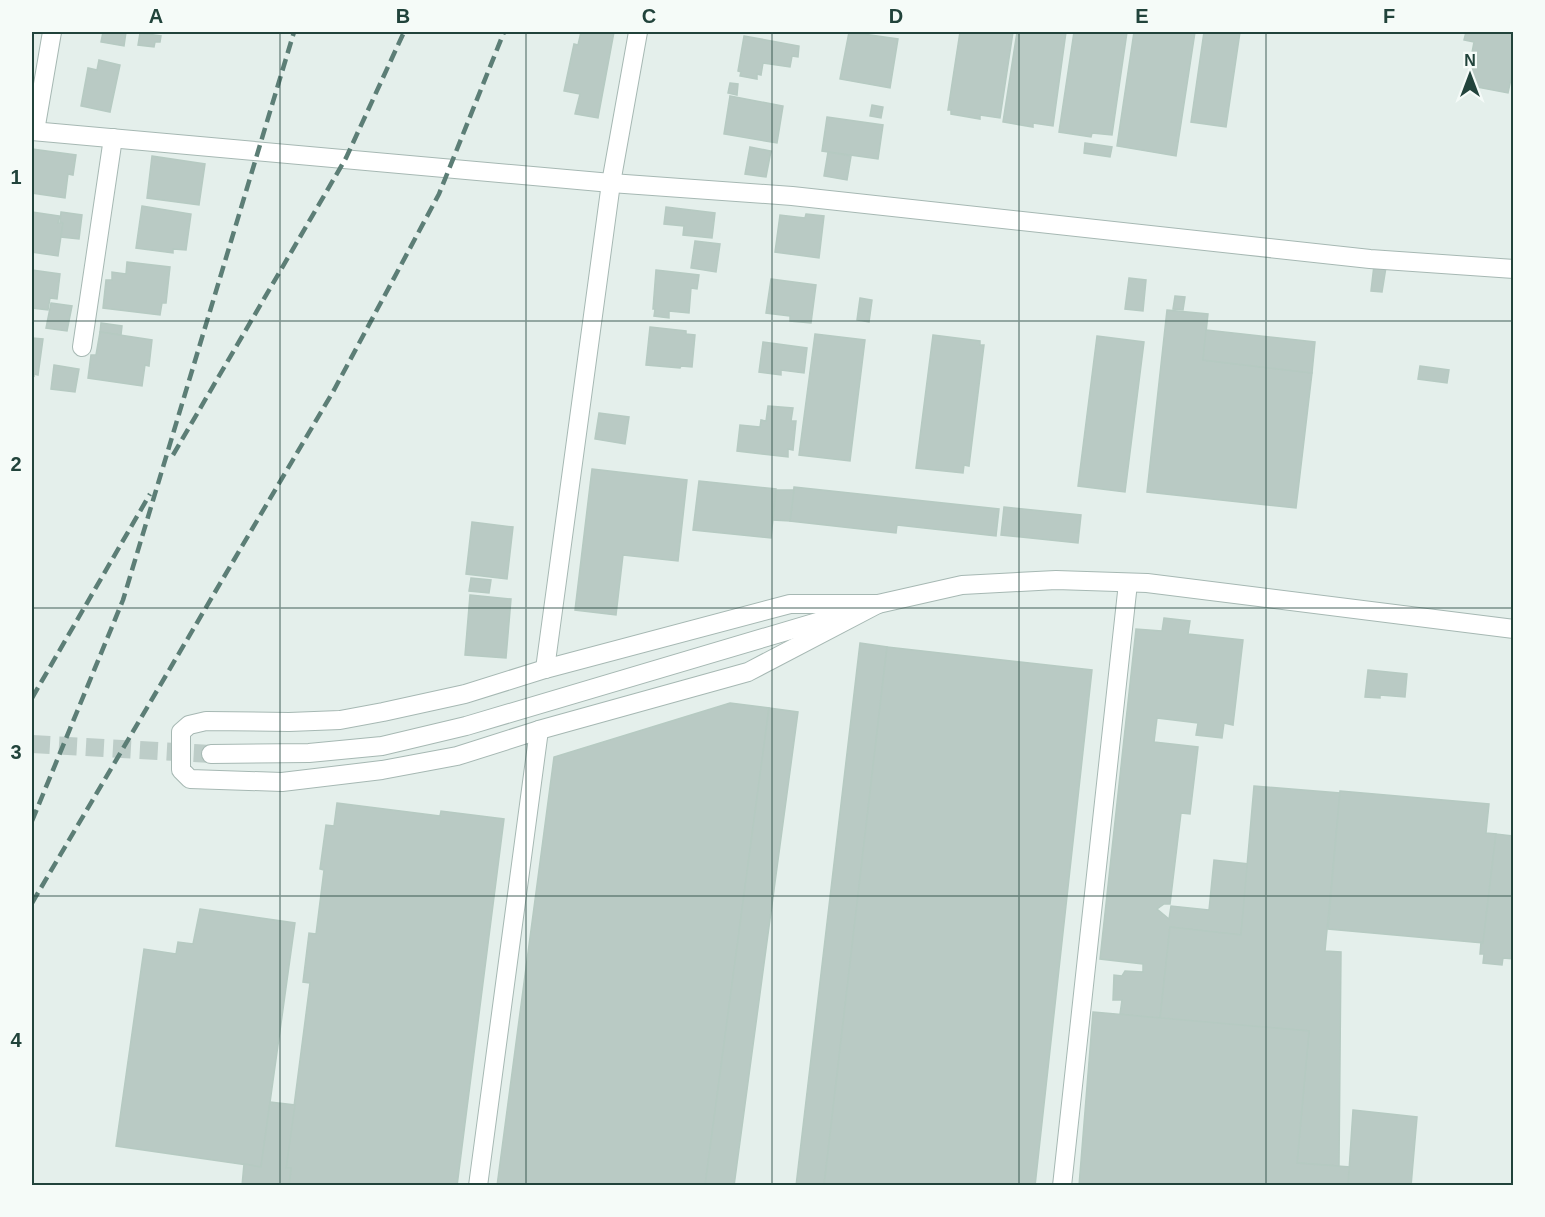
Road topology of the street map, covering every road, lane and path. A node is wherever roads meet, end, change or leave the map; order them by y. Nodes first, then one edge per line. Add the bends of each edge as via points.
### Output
1 (52, 32) edge
2 (638, 32) edge
3 (33, 131) edge
4 (113, 138) junction
5 (610, 183) junction
6 (1514, 269) edge
7 (82, 347) dead end
8 (1128, 583) junction
9 (878, 604) junction
10 (1514, 630) edge
11 (545, 669) junction
12 (539, 730) junction
13 (211, 754) tunnel mouth
14 (478, 1185) edge
15 (1062, 1185) edge

1 - 3 street
2 - 5 street
3 - 4 street
4 - 5 street
4 - 7 street
5 - 6 street via 792,196 1370,258
5 - 11 street
8 - 9 street via 1056,580 962,585
8 - 10 street
8 - 15 street
9 - 11 street via 790,604
9 - 12 street via 747,672
9 - 13 street via 466,726 382,746 309,753
11 - 12 street via 465,694 340,720 189,724 181,732 181,770 190,779 293,781 457,756
12 - 14 street

